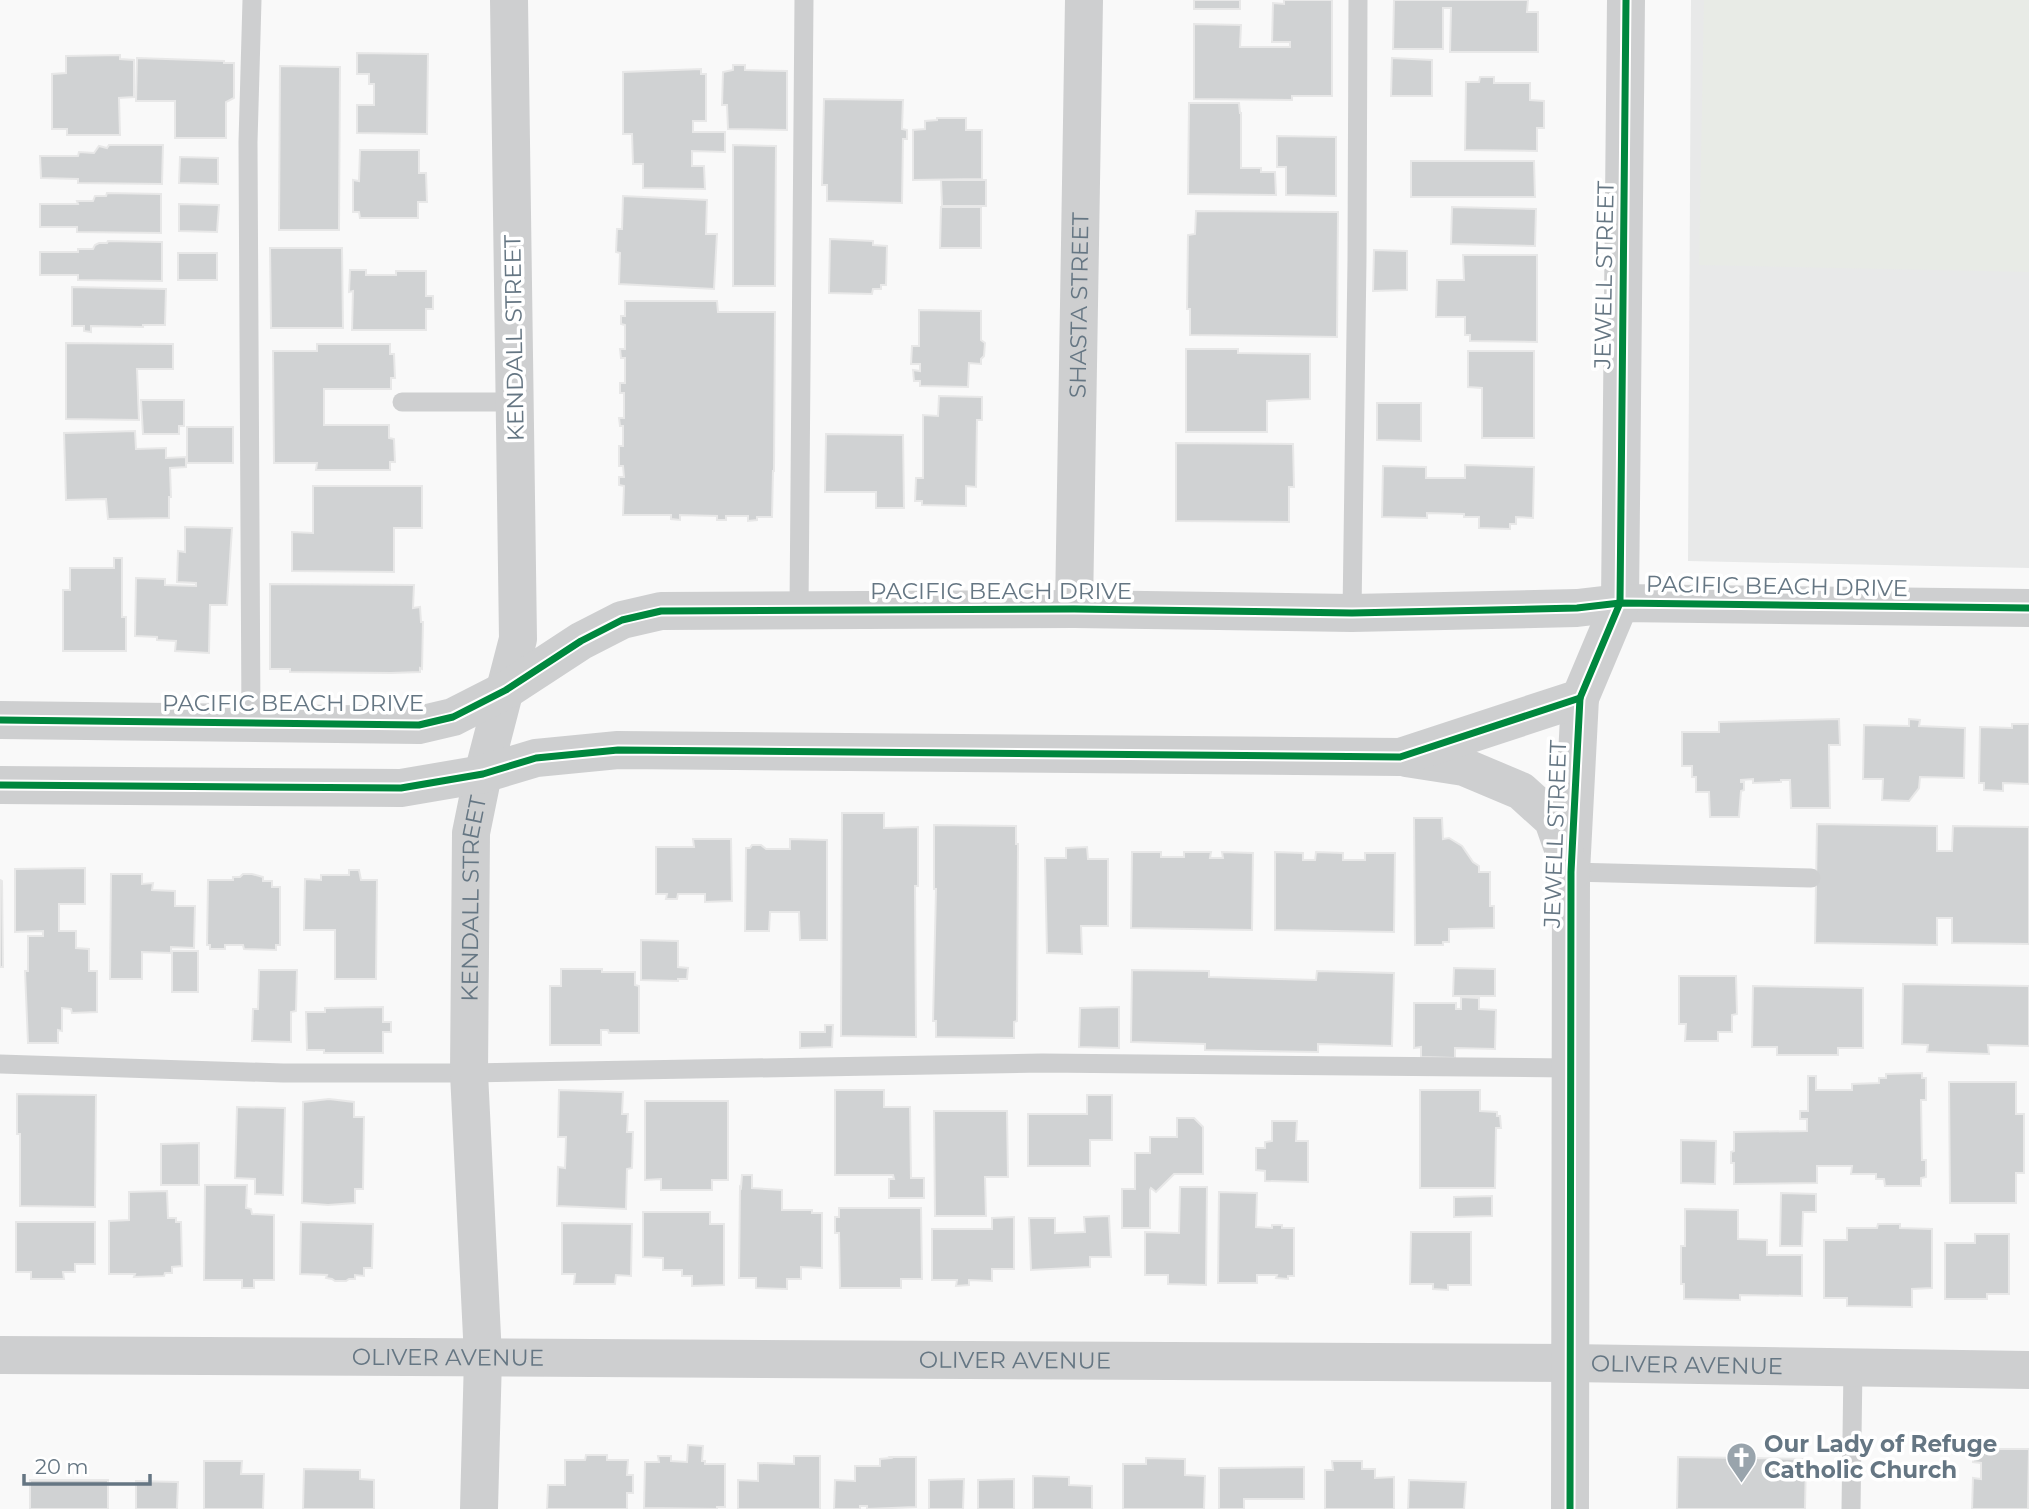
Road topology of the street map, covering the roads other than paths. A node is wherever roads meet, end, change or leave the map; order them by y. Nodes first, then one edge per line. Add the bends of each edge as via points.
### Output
1 (252, 0) edge
2 (509, 0) edge
3 (804, 0) edge
4 (1084, 0) edge
5 (1358, 0) edge
6 (1626, 0) edge
7 (402, 402) dead end
8 (514, 402) junction
9 (1620, 603) junction
10 (2029, 608) edge
11 (1074, 609) junction
12 (799, 610) junction
13 (1352, 613) junction
14 (506, 690) junction
15 (1580, 698) junction
16 (0, 720) edge
17 (251, 724) junction
18 (1400, 757) junction
19 (483, 774) junction
20 (0, 785) edge
21 (1571, 873) junction
22 (1811, 878) dead end
23 (0, 1064) edge
24 (1570, 1068) junction
25 (469, 1073) junction
26 (0, 1354) edge
27 (483, 1357) junction
28 (1569, 1363) junction
29 (1853, 1366) junction
30 (2029, 1370) edge
31 (479, 1509) edge
32 (1570, 1509) edge
33 (1851, 1509) edge

1 - 17 lane via 248,142
2 - 8 street, KENDALL STREET
3 - 12 lane
4 - 11 street, SHASTA STREET
5 - 13 lane
6 - 9 street, JEWELL STREET
7 - 8 lane
8 - 14 street, KENDALL STREET via 518,639
9 - 10 street, PACIFIC BEACH DRIVE
9 - 13 street, PACIFIC BEACH DRIVE
9 - 15 street, JEWELL STREET
11 - 12 street, PACIFIC BEACH DRIVE
11 - 13 street, PACIFIC BEACH DRIVE
12 - 14 street, PACIFIC BEACH DRIVE via 661,611 622,620
14 - 17 street, PACIFIC BEACH DRIVE via 453,717 419,726
14 - 19 street, KENDALL STREET
15 - 18 street
15 - 21 street, JEWELL STREET
16 - 17 street, PACIFIC BEACH DRIVE
18 - 19 street via 618,750 536,758
18 - 21 street via 1464,768 1521,791 1553,820
19 - 20 street via 401,788
19 - 25 street, KENDALL STREET via 471,833
21 - 22 lane
21 - 24 street, JEWELL STREET
23 - 25 lane via 283,1073
24 - 25 lane via 1042,1063
24 - 28 street, JEWELL STREET
25 - 27 street, KENDALL STREET
26 - 27 street, OLIVER AVENUE
27 - 28 street, OLIVER AVENUE
27 - 31 street, KENDALL STREET
28 - 29 street, OLIVER AVENUE
28 - 32 street, JEWELL STREET
29 - 30 street, OLIVER AVENUE
29 - 33 lane

